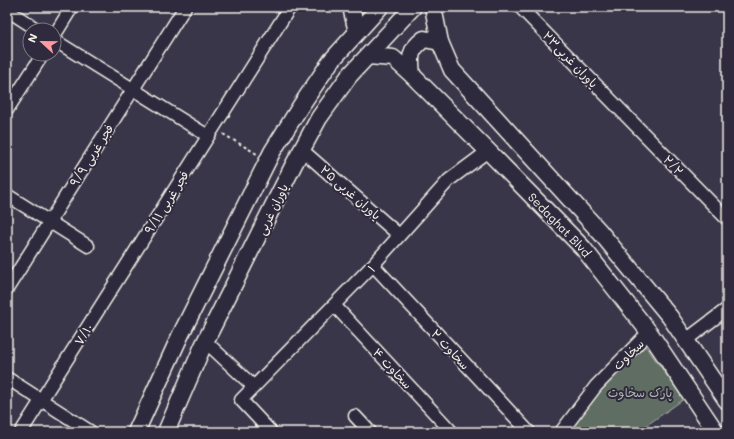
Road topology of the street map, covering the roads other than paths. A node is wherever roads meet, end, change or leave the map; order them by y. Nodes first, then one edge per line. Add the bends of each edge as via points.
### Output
1 (72, 7) edge
2 (185, 7) edge
3 (290, 7) edge
4 (351, 7) edge
5 (380, 7) edge
6 (413, 7) edge
7 (433, 7) edge
8 (520, 7) edge
9 (7, 10) edge
10 (26, 22) edge
11 (62, 23) edge
12 (358, 32) junction
13 (440, 42) junction
14 (62, 45) edge
15 (368, 56) junction
16 (37, 62) edge
17 (412, 75) junction
18 (133, 89) junction
19 (7, 110) edge
20 (622, 111) joint
21 (211, 132) junction
22 (302, 150) junction
23 (488, 151) junction
24 (7, 195) edge
25 (727, 219) edge
26 (50, 221) junction
27 (399, 235) junction
28 (88, 246) dead end
29 (218, 262) junction
30 (373, 265) junction
31 (125, 268) joint
32 (240, 273) junction
33 (7, 289) edge
34 (334, 304) junction
35 (727, 309) edge
36 (649, 332) junction
37 (686, 340) junction
38 (206, 342) junction
39 (7, 378) edge
40 (254, 387) junction
41 (42, 400) junction
42 (727, 401) edge
43 (354, 416) dead end
44 (21, 432) edge
45 (91, 432) edge
46 (136, 432) edge
47 (166, 432) edge
48 (271, 432) edge
49 (370, 432) edge
50 (452, 432) edge
51 (529, 432) edge
52 (561, 432) edge
53 (716, 432) edge

1 - 11 street
2 - 18 street, ۹/۹ فجر غربی
3 - 21 street, ۹/۱۱ فجر غربی
4 - 12 main road
5 - 12 main road, یاوران غربی
6 - 15 main road, یاوران غربی
7 - 13 main road, Sedaghat Blvd
8 - 20 street, یاوران غربی۲۳
9 - 10 street
12 - 29 main road, یاوران غربی via 331,62 300,107 268,161
13 - 17 main road via 424,39 414,46 410,60
13 - 37 main road, Sedaghat Blvd via 452,70 600,232
14 - 18 street
15 - 17 main road, Sedaghat Blvd via 393,58
15 - 22 main road, یاوران غربی via 349,76
16 - 19 street
17 - 23 main road, Sedaghat Blvd
18 - 21 street
18 - 26 street, ۹/۹ فجر غربی
20 - 25 street, ۲/۲
21 - 31 street, ۹/۱۱ فجر غربی
22 - 27 street, یاوران غربی ۲۵
22 - 32 main road, یاوران غربی
23 - 27 street, ۱ via 449,180
23 - 36 main road, Sedaghat Blvd via 582,248
24 - 26 street
26 - 28 street
26 - 33 street, ۹/۹ فجر غربی
27 - 30 street, ۱
29 - 32 main road
29 - 46 main road, یاوران غربی via 180,336
30 - 34 street, ۱
30 - 51 street, سخاوت ۲
31 - 41 street, ۷/۱۰
32 - 38 main road, یاوران غربی
34 - 40 street, ۱
34 - 50 street, سخاوت ۴
35 - 37 street
36 - 52 street, سخاوت via 596,386
36 - 53 main road, Sedaghat Blvd
37 - 42 main road, Sedaghat Blvd
38 - 40 street
38 - 47 main road, یاوران غربی
39 - 41 street
40 - 48 street, ۱ via 241,400
41 - 44 street, ۷/۱۰
41 - 45 street
43 - 49 street

